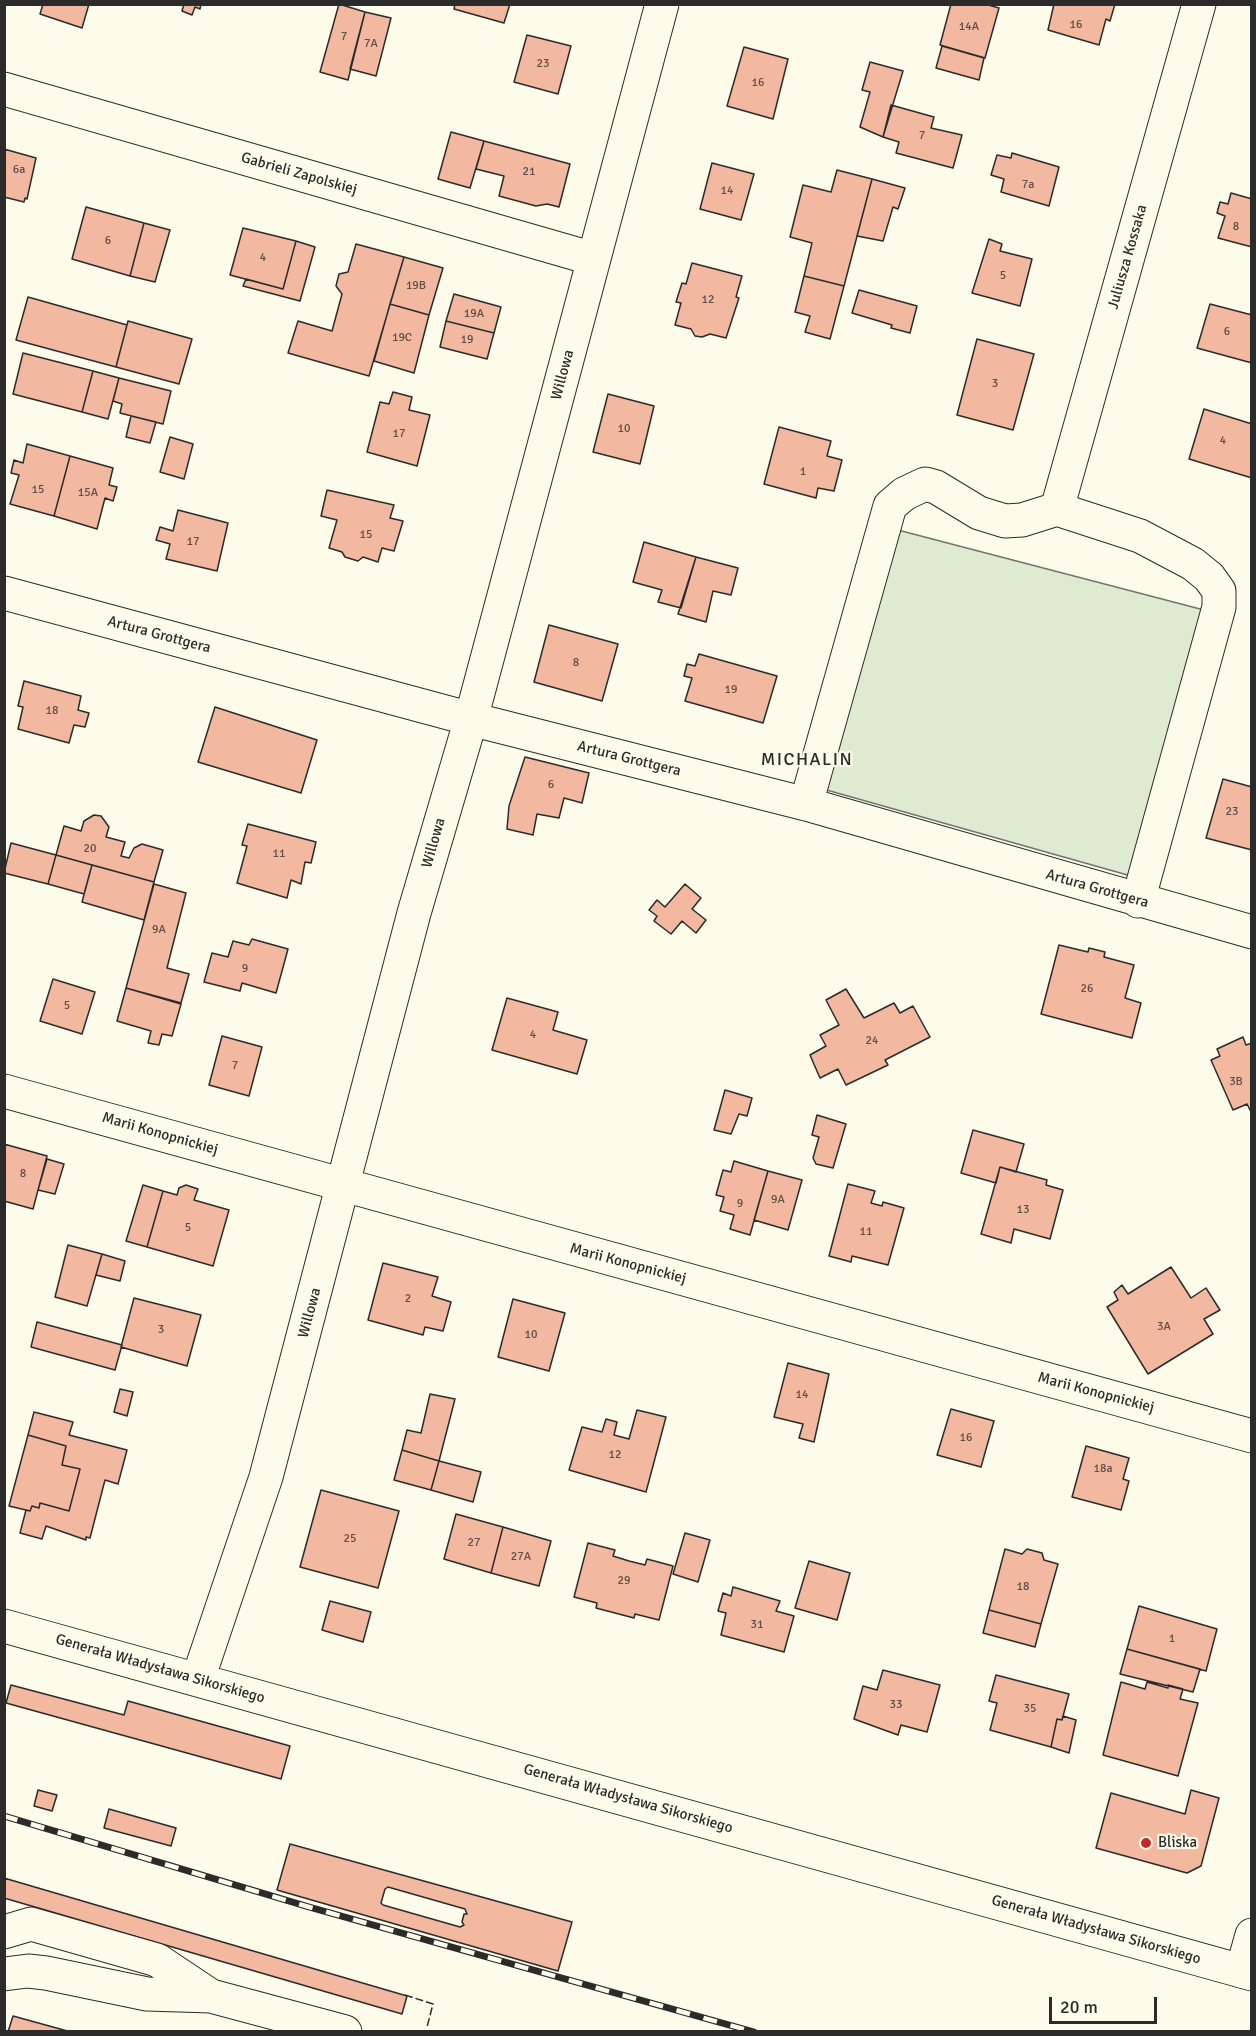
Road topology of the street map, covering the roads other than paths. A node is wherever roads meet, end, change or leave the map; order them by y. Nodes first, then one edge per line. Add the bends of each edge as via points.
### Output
1 (662, 4) edge
2 (1199, 4) edge
3 (4, 89) edge
4 (594, 259) junction
5 (1057, 509) junction
6 (4, 593) edge
7 (471, 719) junction
8 (806, 804) junction
9 (1138, 901) junction
10 (1251, 932) edge
11 (4, 1091) edge
12 (344, 1186) junction
13 (1251, 1436) edge
14 (4, 1626) edge
15 (198, 1679) junction
16 (4, 1932) edge
17 (1251, 1935) edge
18 (1247, 1973) edge
19 (4, 1974) edge
20 (211, 1996) junction
21 (345, 2031) edge

1 - 4 street, Willowa
2 - 5 street, Juliusza Kossaka
3 - 4 street, Gabrieli Zapolskiej
4 - 7 street, Willowa
5 - 8 street via 1005,521 979,513 936,486 925,484 890,506
5 - 9 street via 1140,536 1193,564 1219,591 1219,608
6 - 7 street, Artura Grottgera
7 - 8 street, Artura Grottgera
7 - 12 street, Willowa via 414,913
8 - 9 street, Artura Grottgera
9 - 10 street, Artura Grottgera
11 - 12 street, Marii Konopnickiej
12 - 13 street, Marii Konopnickiej
12 - 15 street, Willowa via 266,1477
14 - 15 street, Generała Władysława Sikorskiego
15 - 18 street, Generała Władysława Sikorskiego
16 - 20 street via 31,1924 157,1960
17 - 18 street
19 - 20 street via 46,1972 147,1994
20 - 21 street

